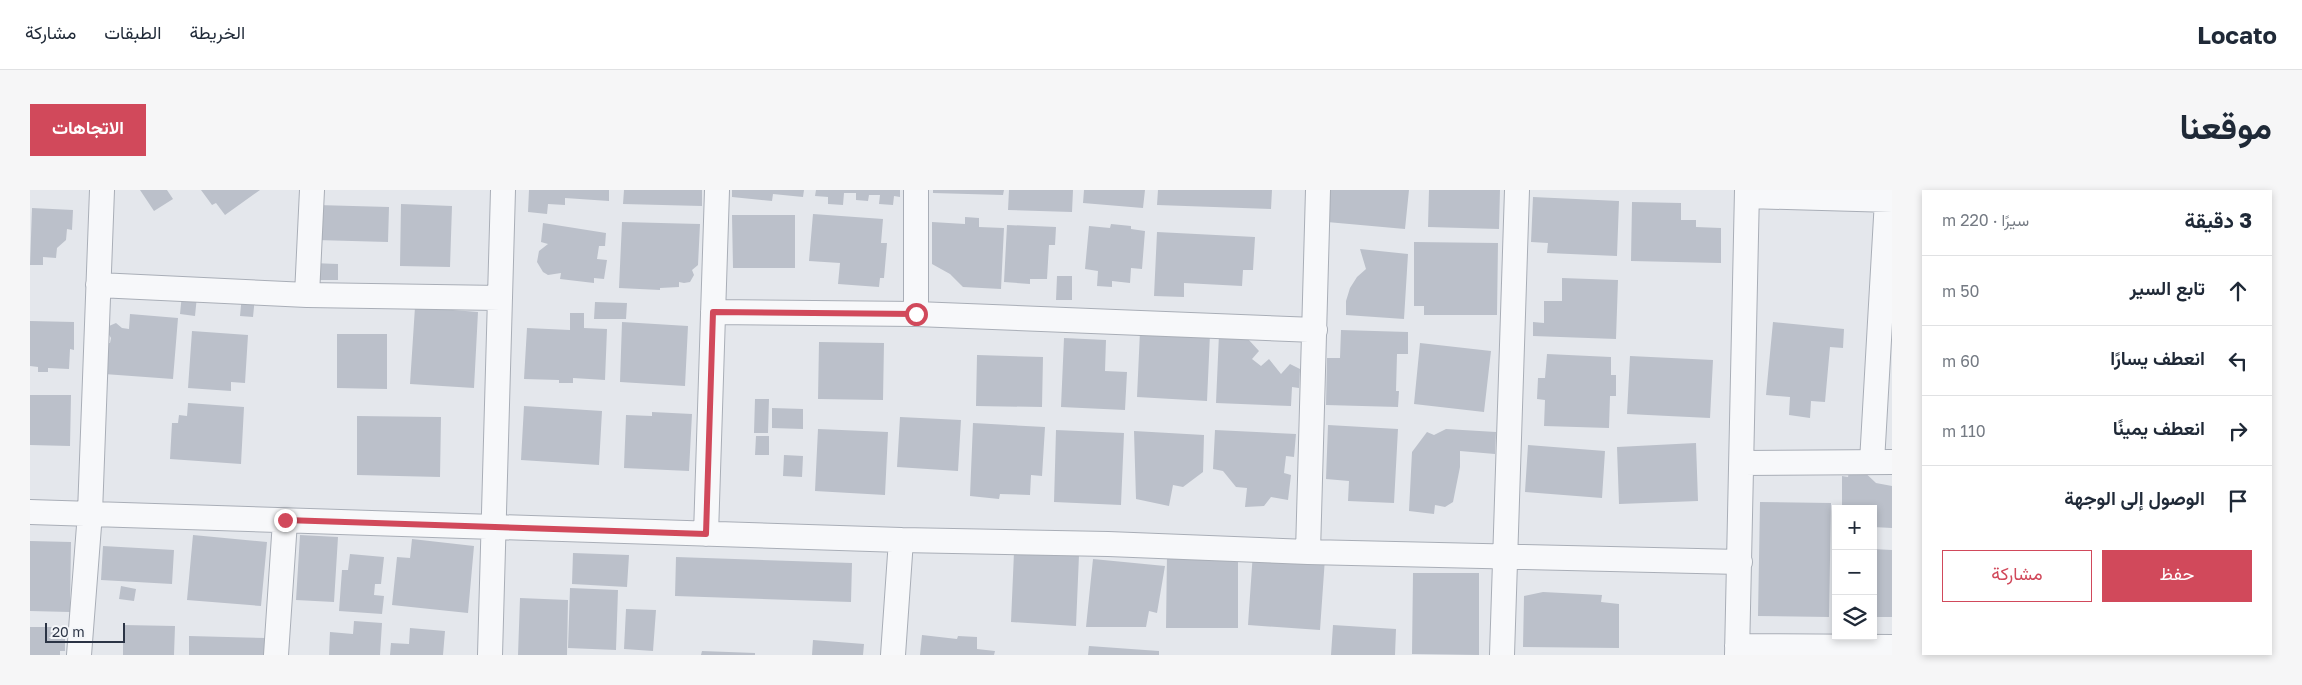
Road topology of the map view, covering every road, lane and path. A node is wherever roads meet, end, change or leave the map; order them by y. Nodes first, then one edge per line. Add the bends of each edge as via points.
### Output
1 (102, 190) edge
2 (312, 190) edge
3 (503, 190) edge
4 (717, 190) edge
5 (916, 190) edge
6 (1318, 190) edge
7 (1517, 190) edge
8 (1747, 193) edge
9 (1890, 200) edge
10 (98, 285) junction
11 (307, 295) junction
12 (500, 298) junction
13 (713, 312) junction
14 (916, 314) junction
15 (1315, 330) junction
16 (1882, 462) edge
17 (1742, 463) junction
18 (30, 512) edge
19 (90, 513) junction
20 (285, 520) junction
21 (492, 527) junction
22 (706, 534) junction
23 (902, 540) junction
24 (1308, 552) junction
25 (1504, 557) junction
26 (1740, 562) junction
27 (1892, 647) edge
28 (1737, 650) edge
29 (80, 655) edge
30 (276, 655) edge
31 (490, 655) edge
32 (893, 655) edge
33 (1502, 655) edge

1 - 10 street
2 - 11 street
3 - 12 street
4 - 13 street
5 - 14 street
6 - 15 street
7 - 25 street
8 - 9 street
8 - 17 street
9 - 16 street
10 - 11 street
10 - 19 street
11 - 12 street
12 - 21 street
13 - 14 street
13 - 22 street
14 - 15 street
15 - 24 street
16 - 17 street
17 - 26 street
18 - 19 street
19 - 20 street
19 - 29 street
20 - 21 street
20 - 30 street
21 - 22 street
21 - 31 street
22 - 23 street
23 - 24 street
23 - 32 street
24 - 25 street
25 - 26 street
25 - 33 street
26 - 28 street
27 - 28 street

